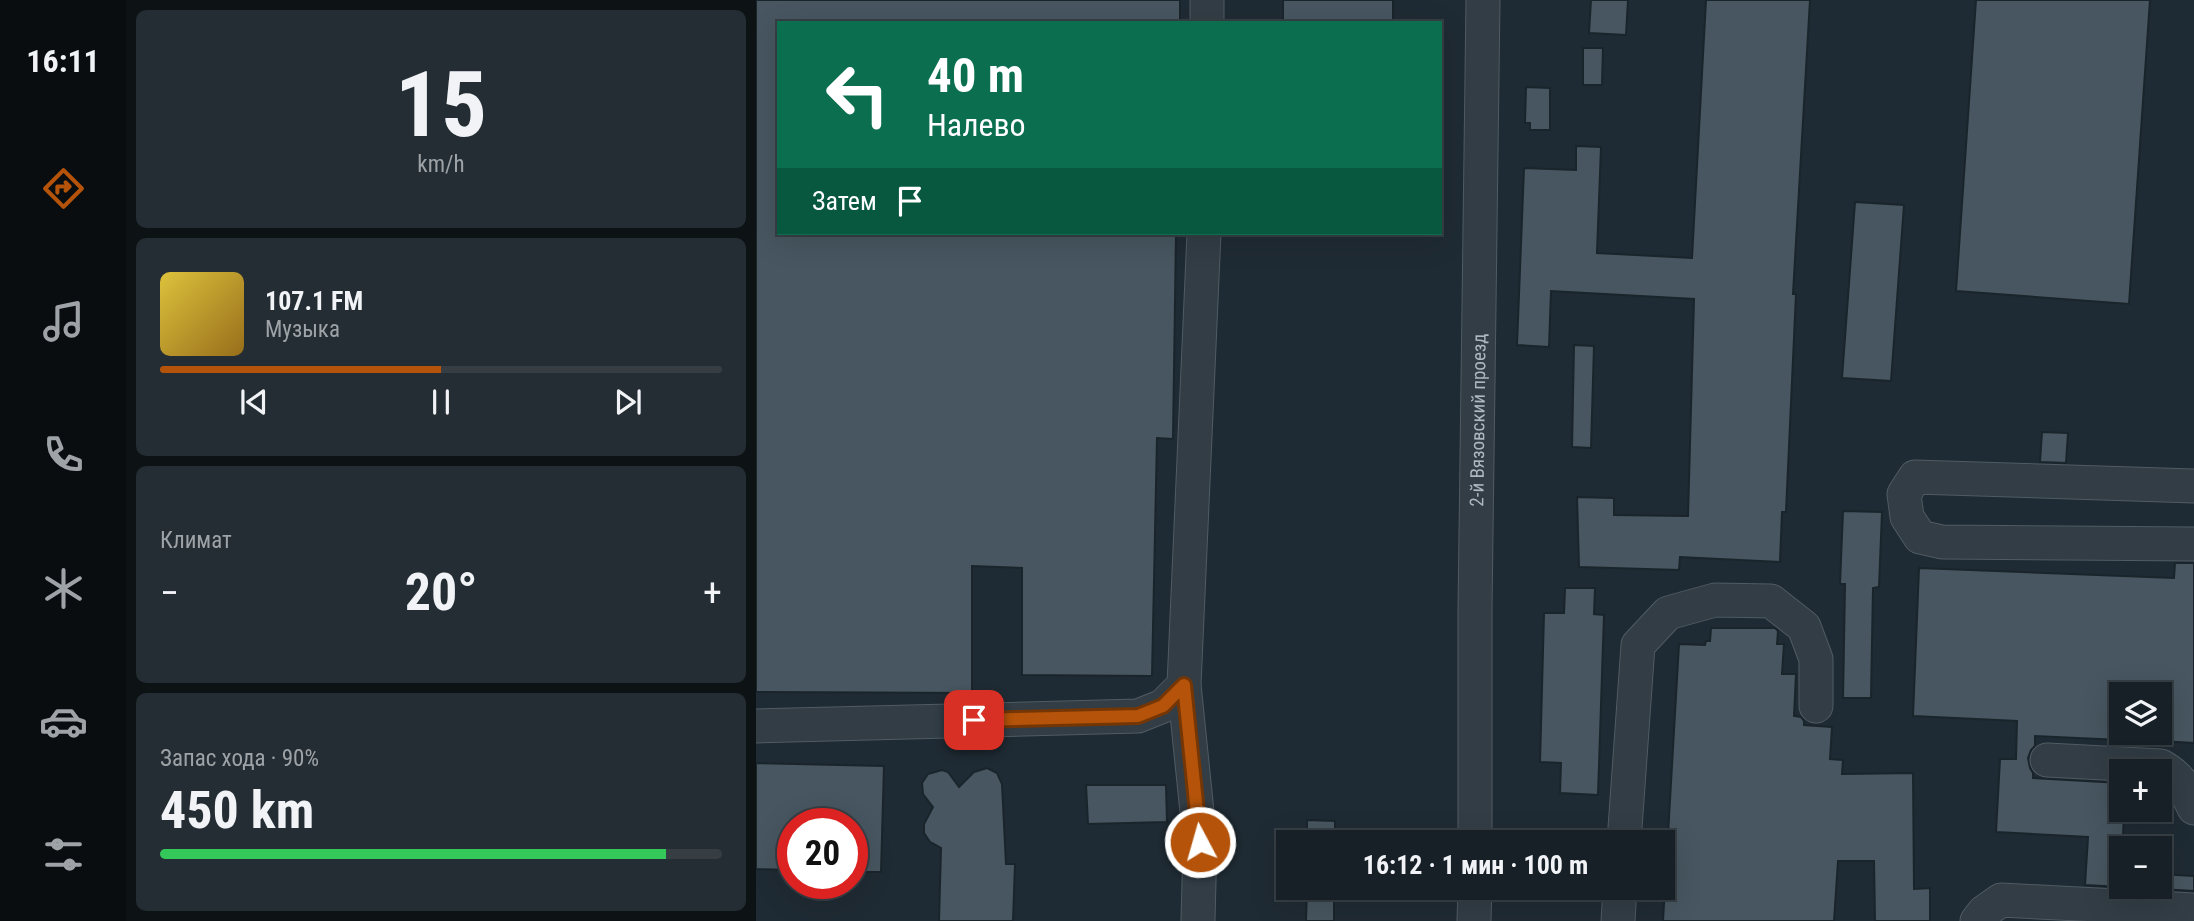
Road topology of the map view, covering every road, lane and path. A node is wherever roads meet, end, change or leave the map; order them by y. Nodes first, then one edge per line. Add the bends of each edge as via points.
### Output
1 (1207, 0) edge
2 (1483, 0) edge
3 (1207, 21) edge
4 (1204, 235) edge
5 (2194, 486) edge
6 (2194, 544) edge
7 (1184, 685) junction
8 (1816, 706) dead end
9 (756, 726) edge
10 (2047, 760) dead end
11 (2194, 808) edge
12 (1475, 830) edge
13 (1625, 830) edge
14 (1475, 900) edge
15 (1619, 900) edge
16 (2194, 910) edge
17 (1198, 921) edge
18 (1475, 921) edge
19 (1618, 921) edge
20 (1977, 921) edge

1 - 3 street
2 - 12 street, 2-й Вязовский проезд
4 - 7 street
5 - 6 street via 1915,477 1904,494 1908,517 1920,537 1942,542
7 - 9 street via 1163,706 1138,716
7 - 17 street via 1200,842
8 - 13 street via 1816,659 1804,627 1771,601 1715,600 1668,613 1638,645
10 - 11 street via 2161,766 2183,782
14 - 18 street
15 - 19 street
16 - 20 street via 2001,900

